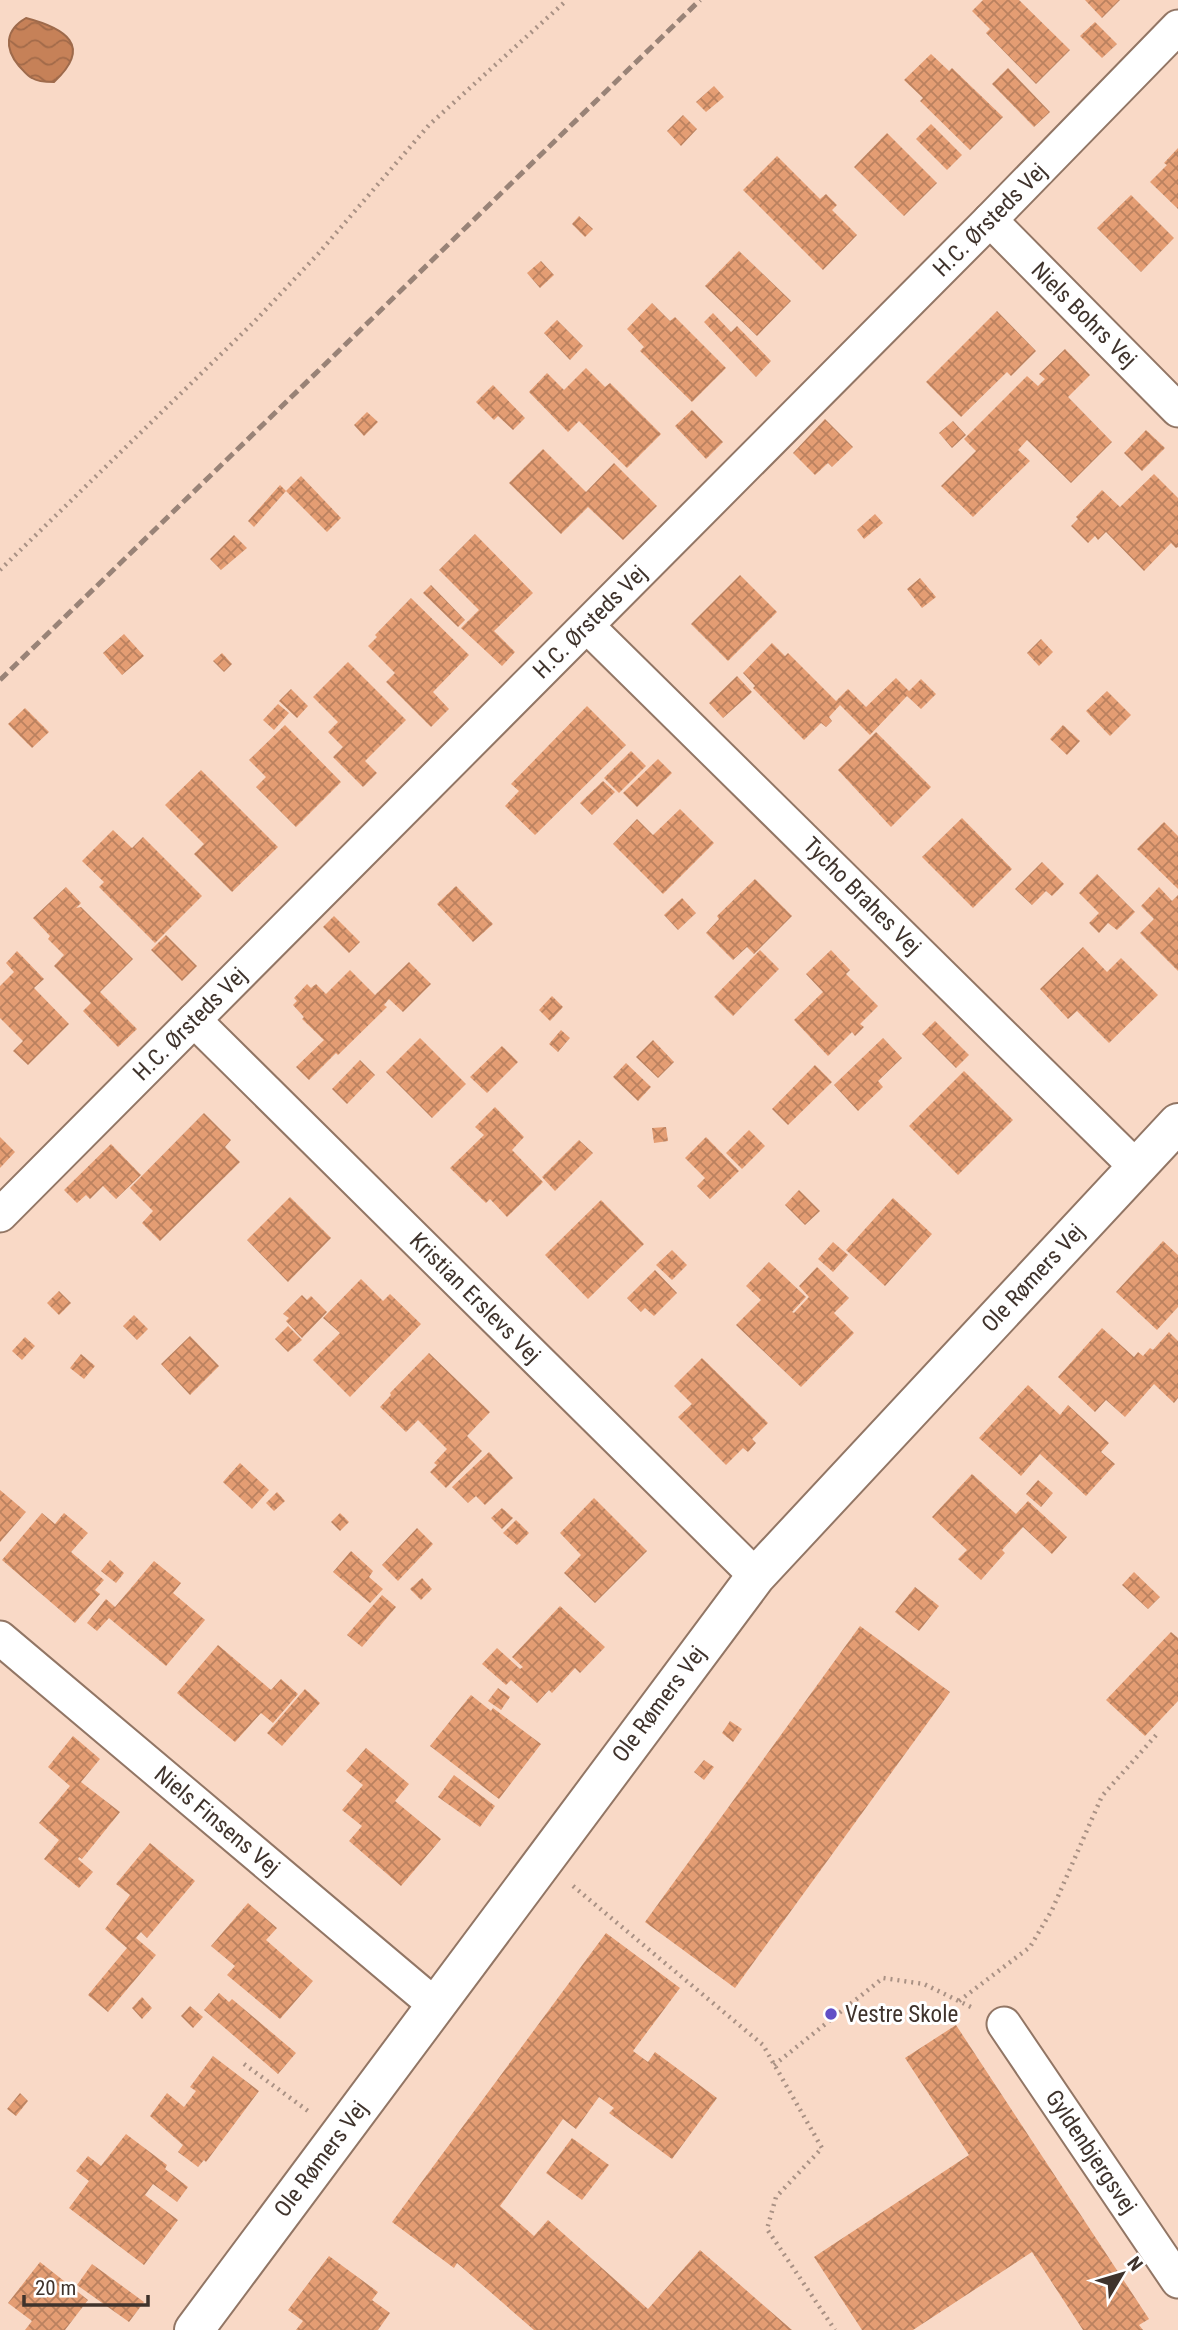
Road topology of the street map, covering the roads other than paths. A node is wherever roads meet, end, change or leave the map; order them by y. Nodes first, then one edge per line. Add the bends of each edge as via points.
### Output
1 (1178, 27) edge
2 (990, 220) junction
3 (1178, 410) edge
4 (587, 626) junction
5 (194, 1020) junction
6 (1178, 1123) edge
7 (1136, 1167) junction
8 (0, 1214) edge
9 (756, 1576) junction
10 (0, 1638) edge
11 (435, 2005) junction
12 (1004, 2024) road end
13 (1178, 2281) edge
14 (194, 2330) edge

1 - 2 street, H.C. Ørsteds Vej
2 - 3 street, Niels Bohrs Vej
2 - 4 street, H.C. Ørsteds Vej
4 - 5 street, H.C. Ørsteds Vej
4 - 7 street, Tycho Brahes Vej
5 - 8 street, H.C. Ørsteds Vej
5 - 9 street, Kristian Erslevs Vej
6 - 7 street, Ole Rømers Vej
7 - 9 street, Ole Rømers Vej
9 - 11 street, Ole Rømers Vej
10 - 11 street, Niels Finsens Vej
11 - 14 street, Ole Rømers Vej
12 - 13 street, Gyldenbjergsvej

